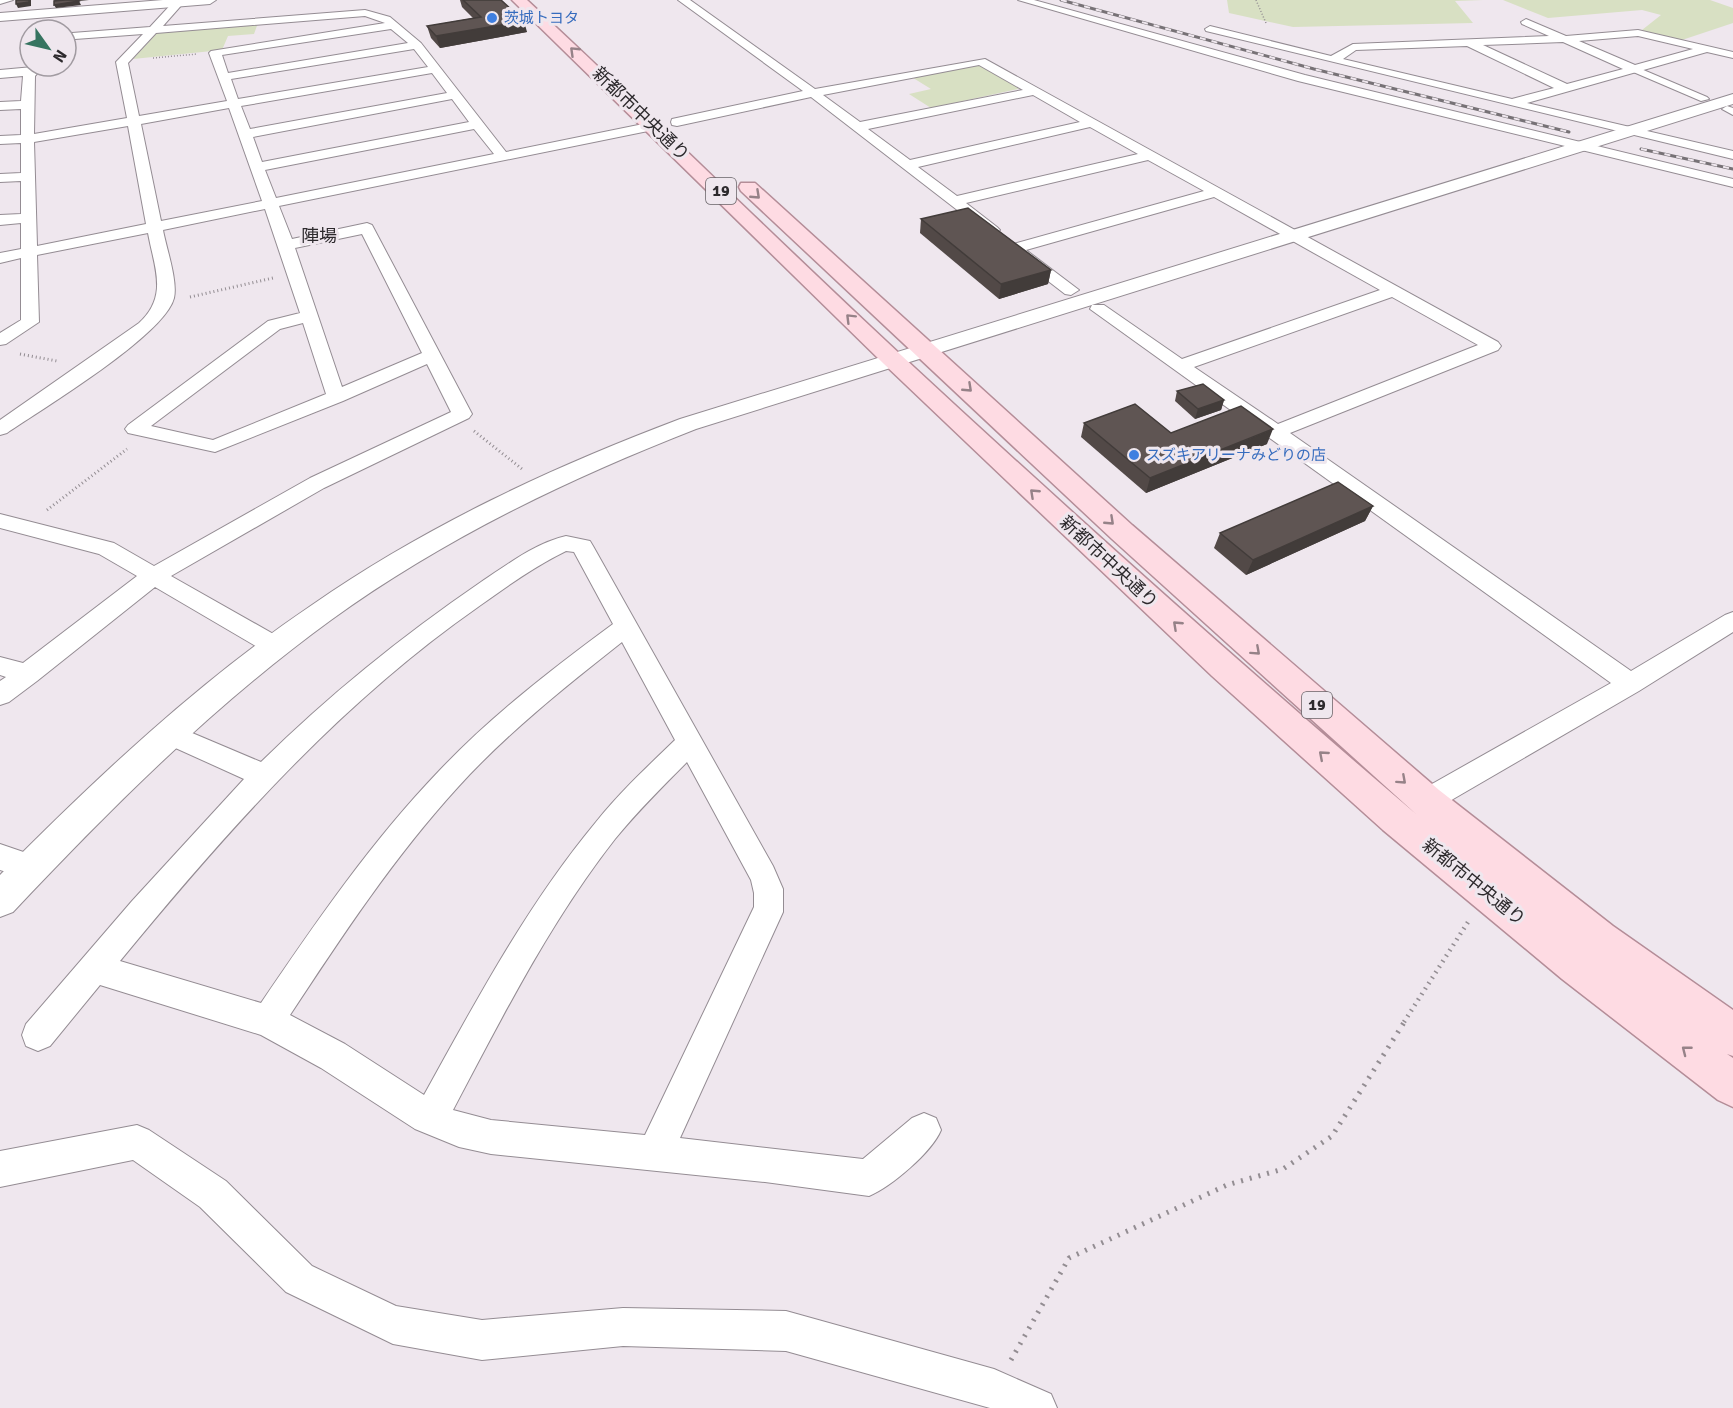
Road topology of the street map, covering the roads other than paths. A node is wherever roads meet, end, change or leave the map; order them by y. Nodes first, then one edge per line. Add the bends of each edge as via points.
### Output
1 (8, 0) edge
2 (210, 0) edge
3 (519, 0) edge
4 (683, 0) edge
5 (1023, 0) edge
6 (0, 1) edge
7 (180, 1) edge
8 (0, 17) edge
9 (1526, 22) dead end
10 (394, 25) junction
11 (1210, 29) dead end
12 (152, 30) junction
13 (78, 36) edge
14 (1565, 39) junction
15 (1468, 43) junction
16 (417, 45) junction
17 (1707, 49) junction
18 (1733, 55) edge
19 (1333, 60) junction
20 (436, 69) junction
21 (1634, 69) junction
22 (18, 71) edge
23 (0, 74) edge
24 (224, 76) junction
25 (28, 78) edge
26 (1565, 88) junction
27 (1034, 91) junction
28 (813, 93) junction
29 (456, 95) junction
30 (1704, 99) dead end
31 (1512, 103) junction
32 (234, 104) junction
33 (27, 105) junction
34 (0, 106) edge
35 (1731, 106) edge
36 (673, 118) joint
37 (134, 121) junction
38 (1091, 123) junction
39 (478, 124) junction
40 (653, 126) junction
41 (856, 126) junction
42 (1630, 131) junction
43 (244, 134) junction
44 (694, 137) dead end
45 (28, 139) junction
46 (0, 140) edge
47 (1578, 147) junction
48 (1150, 155) junction
49 (1733, 155) edge
50 (502, 156) junction
51 (907, 165) junction
52 (256, 167) junction
53 (736, 176) dead end
54 (28, 177) junction
55 (0, 178) edge
56 (1733, 183) edge
57 (1216, 192) junction
58 (954, 201) junction
59 (270, 204) junction
60 (28, 218) junction
61 (0, 220) edge
62 (153, 227) junction
63 (1294, 236) junction
64 (286, 245) junction
65 (1016, 248) junction
66 (28, 253) junction
67 (0, 258) edge
68 (1071, 290) dead end
69 (1393, 291) junction
70 (1098, 309) dead end
71 (308, 316) junction
72 (6, 346) edge
73 (925, 348) junction
74 (432, 355) junction
75 (892, 359) junction
76 (1180, 366) junction
77 (336, 397) junction
78 (0, 429) edge
79 (1276, 432) junction
80 (0, 521) edge
81 (153, 576) junction
82 (1733, 621) edge
83 (626, 626) junction
84 (275, 646) junction
85 (0, 666) edge
86 (28, 674) junction
87 (1630, 684) junction
88 (0, 695) edge
89 (169, 734) junction
90 (690, 743) junction
91 (262, 775) junction
92 (1426, 801) junction
93 (0, 857) edge
94 (31, 867) junction
95 (0, 900) edge
96 (95, 968) junction
97 (268, 1021) junction
98 (38, 1035) dead end
99 (1733, 1035) edge
100 (1733, 1085) edge
101 (430, 1118) junction
102 (924, 1130) dead end
103 (655, 1152) junction
104 (0, 1168) edge
105 (1037, 1408) edge

1 - 6 street
2 - 7 street
40 -> 3 main road, 新都市中央通り / 19
4 - 28 street
5 - 47 street via 1302,78
7 - 8 street
7 - 12 street
9 - 14 street
10 - 12 street via 365,13
10 - 16 street
10 - 24 street via 215,53
11 - 19 street
12 - 13 street
12 - 37 street via 123,61
14 - 15 street
14 - 17 street via 1638,33
14 - 21 street
15 - 19 street via 1353,47
15 - 26 street
16 - 20 street
16 - 24 street
17 - 18 street
17 - 21 street
19 - 31 street
20 - 29 street
20 - 32 street
21 - 26 street
21 - 30 street
22 - 23 street
24 - 32 street
25 - 33 street
26 - 31 street
27 - 28 street via 981,61
27 - 38 street
27 - 41 street
28 - 36 street
28 - 41 street
29 - 39 street
29 - 43 street
31 - 42 street
32 - 37 street
32 - 43 street
33 - 34 street
33 - 45 street
35 - 42 street
36 - 44 main road, 新都市中央通り
37 - 45 street
37 - 62 street
38 - 48 street
38 - 51 street
39 - 50 street
39 - 52 street
40 - 50 street
75 -> 40 main road, 新都市中央通り / 19
41 - 51 street
42 - 47 street
42 - 49 street
43 - 52 street
45 - 46 street
45 - 54 street
47 - 56 street
47 - 63 street
48 - 57 street
48 - 58 street
50 - 59 street
51 - 58 street
52 - 59 street
53 -> 73 main road, 新都市中央通り / 19
54 - 55 street
54 - 60 street
57 - 63 street
57 - 65 street
58 - 65 street
59 - 62 street
59 - 64 street
60 - 61 street
60 - 66 street
62 - 66 street
62 - 78 street via 167,290 166,302 158,315 141,332
63 - 69 street
63 - 73 street
64 - 71 street
64 - 74 street via 368,228
65 - 68 street
66 - 67 street
66 - 72 street via 30,322
69 - 76 street
69 - 79 street via 1492,346
70 - 76 street
71 - 77 street
71 - 77 street via 274,325 135,429 215,446
73 - 75 street
73 -> 92 main road, 新都市中央通り / 19 via 1122,532
74 - 77 street
74 - 81 street via 462,414 317,483
75 - 84 street via 688,424 542,483 429,544
100 -> 75 main road, 新都市中央通り / 19 via 1576,965 1396,819 1214,660
76 - 79 street
79 - 87 street
80 - 81 street via 106,548
81 - 84 street
81 - 86 street
82 - 87 street
83 - 90 street
83 - 91 street via 582,546 564,544 484,591 413,642 347,696
83 - 97 street via 546,688 449,778 358,891
84 - 89 street
85 - 86 street
86 - 88 street
87 - 92 street
89 - 91 street
89 - 94 street
90 - 101 street via 636,795 574,872 507,977
90 - 103 street via 763,875 770,899 768,912
91 - 96 street
92 - 99 main road, 新都市中央通り / 19 via 1599,939
93 - 94 street
94 - 95 street
96 - 97 street
96 - 98 street
97 - 101 street via 333,1056
101 - 103 street via 491,1137
102 - 103 street via 869,1178
104 - 105 street via 137,1142 213,1194 299,1279 393,1325 482,1340 623,1327 786,1331 994,1389

